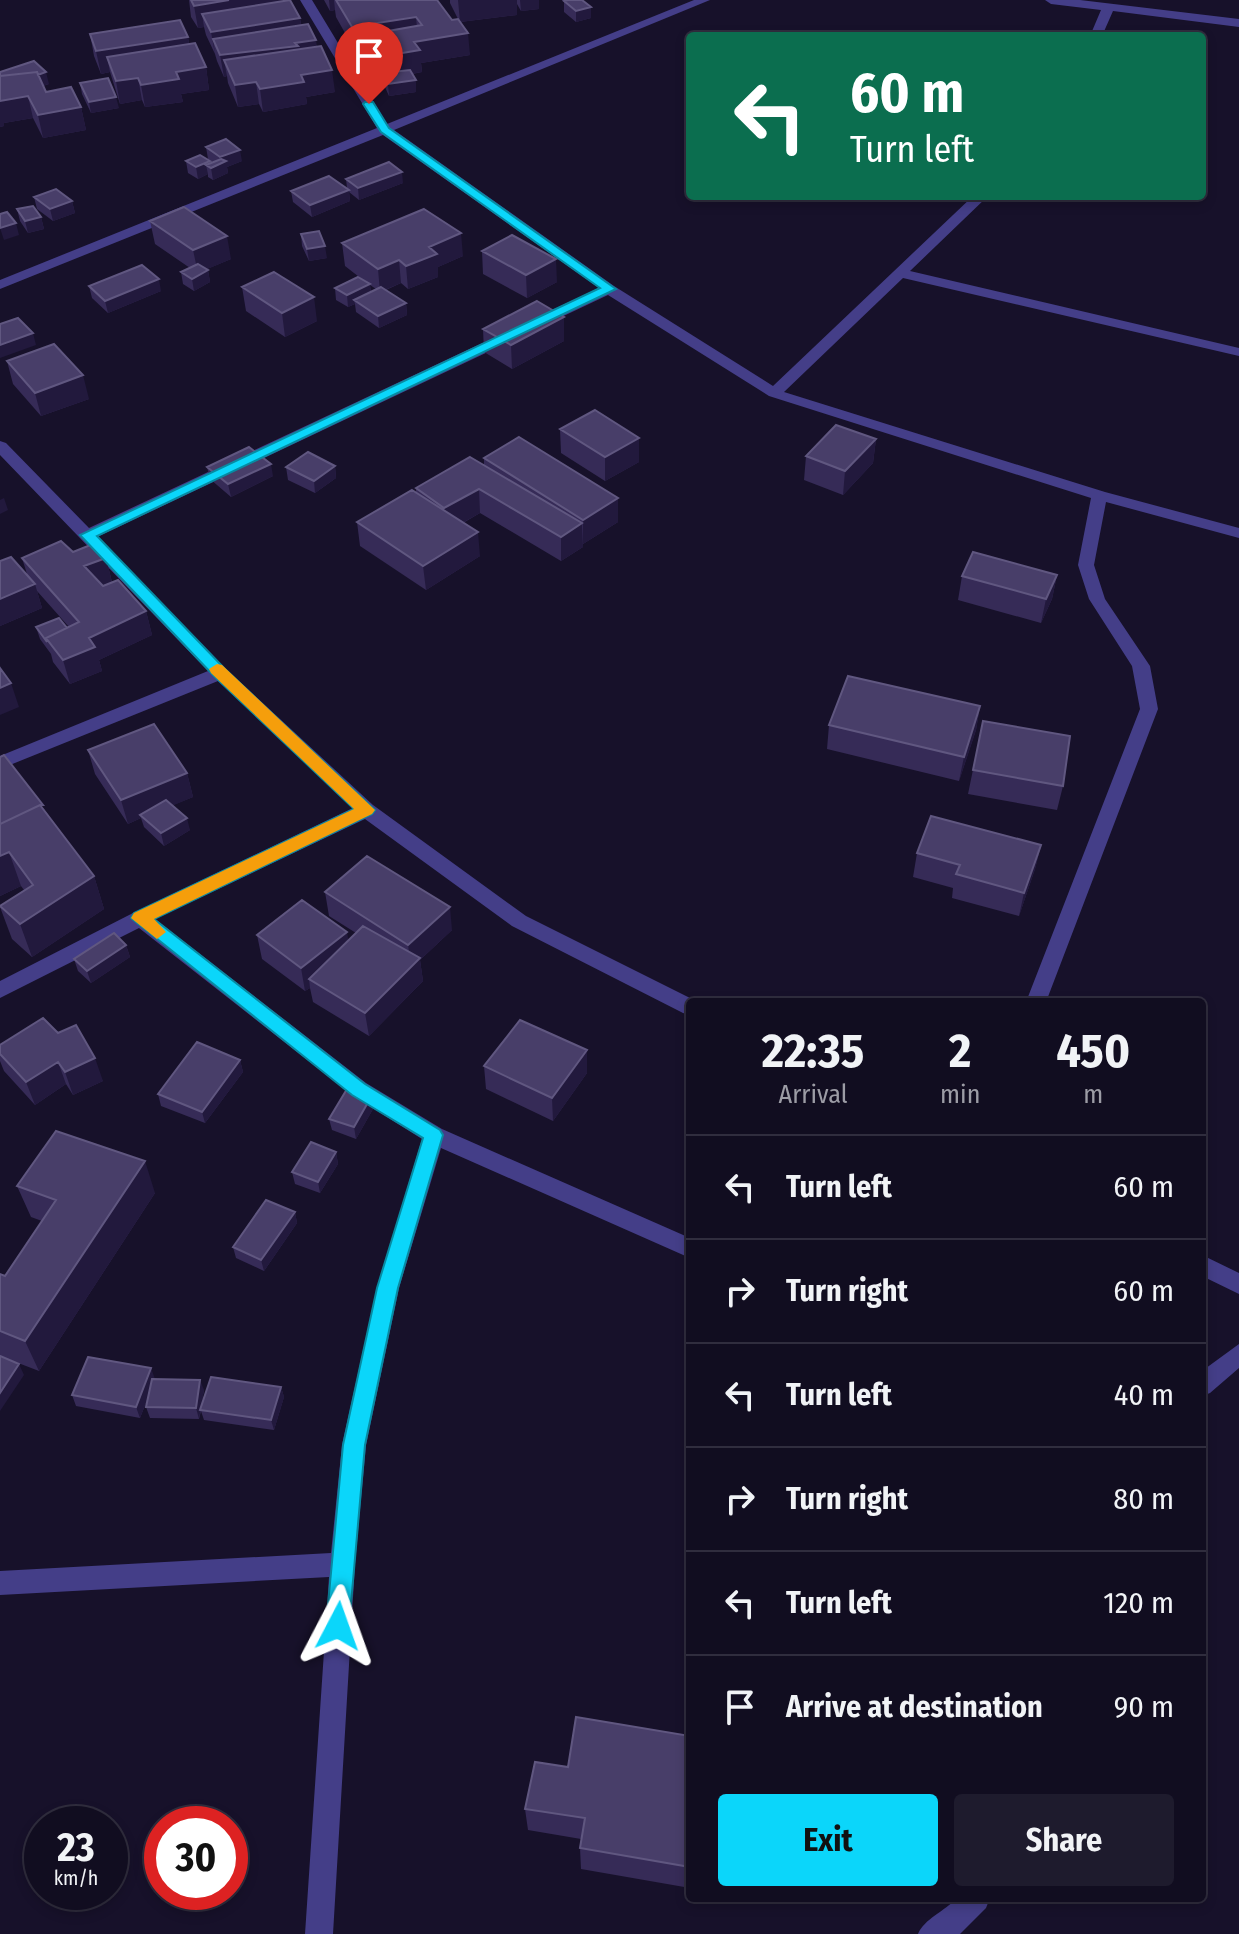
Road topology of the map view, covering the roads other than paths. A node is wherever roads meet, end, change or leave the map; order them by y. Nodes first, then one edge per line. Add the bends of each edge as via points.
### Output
1 (306, 0) edge
2 (704, 0) edge
3 (1051, 0) edge
4 (1145, 6) edge
5 (1108, 8) junction
6 (1239, 23) edge
7 (1098, 32) edge
8 (385, 130) junction
9 (977, 200) edge
10 (901, 273) junction
11 (0, 285) edge
12 (609, 289) junction
13 (1239, 352) edge
14 (774, 393) junction
15 (0, 446) edge
16 (1099, 495) junction
17 (1239, 533) edge
18 (87, 535) junction
19 (220, 673) junction
20 (0, 763) edge
21 (366, 810) junction
22 (140, 918) junction
23 (0, 990) edge
24 (1038, 998) edge
25 (686, 1005) edge
26 (434, 1135) junction
27 (686, 1246) edge
28 (1206, 1267) edge
29 (1239, 1284) edge
30 (1239, 1354) edge
31 (1206, 1382) edge
32 (342, 1564) junction
33 (0, 1583) edge
34 (972, 1902) edge
35 (301, 1934) edge
36 (319, 1934) edge
37 (327, 1934) edge
38 (932, 1934) edge

1 - 8 street
2 - 8 street
3 - 5 street
4 - 5 street
4 - 6 street
5 - 7 street
8 - 11 street
8 - 12 street
9 - 10 street
10 - 13 street
10 - 14 street
12 - 14 street
12 - 18 street
14 - 16 street
15 - 18 street
16 - 17 street
16 - 24 street via 1086,565 1097,599 1141,666 1149,709
18 - 19 street
19 - 20 street
19 - 21 street
21 - 22 street
21 - 25 street via 519,921
22 - 23 street
22 - 26 street via 359,1089
26 - 27 street
26 - 32 street via 388,1288 354,1445
28 - 29 street
30 - 31 street
32 - 33 street
32 - 36 street
34 - 38 street via 954,1922
35 - 36 street
36 - 37 street

